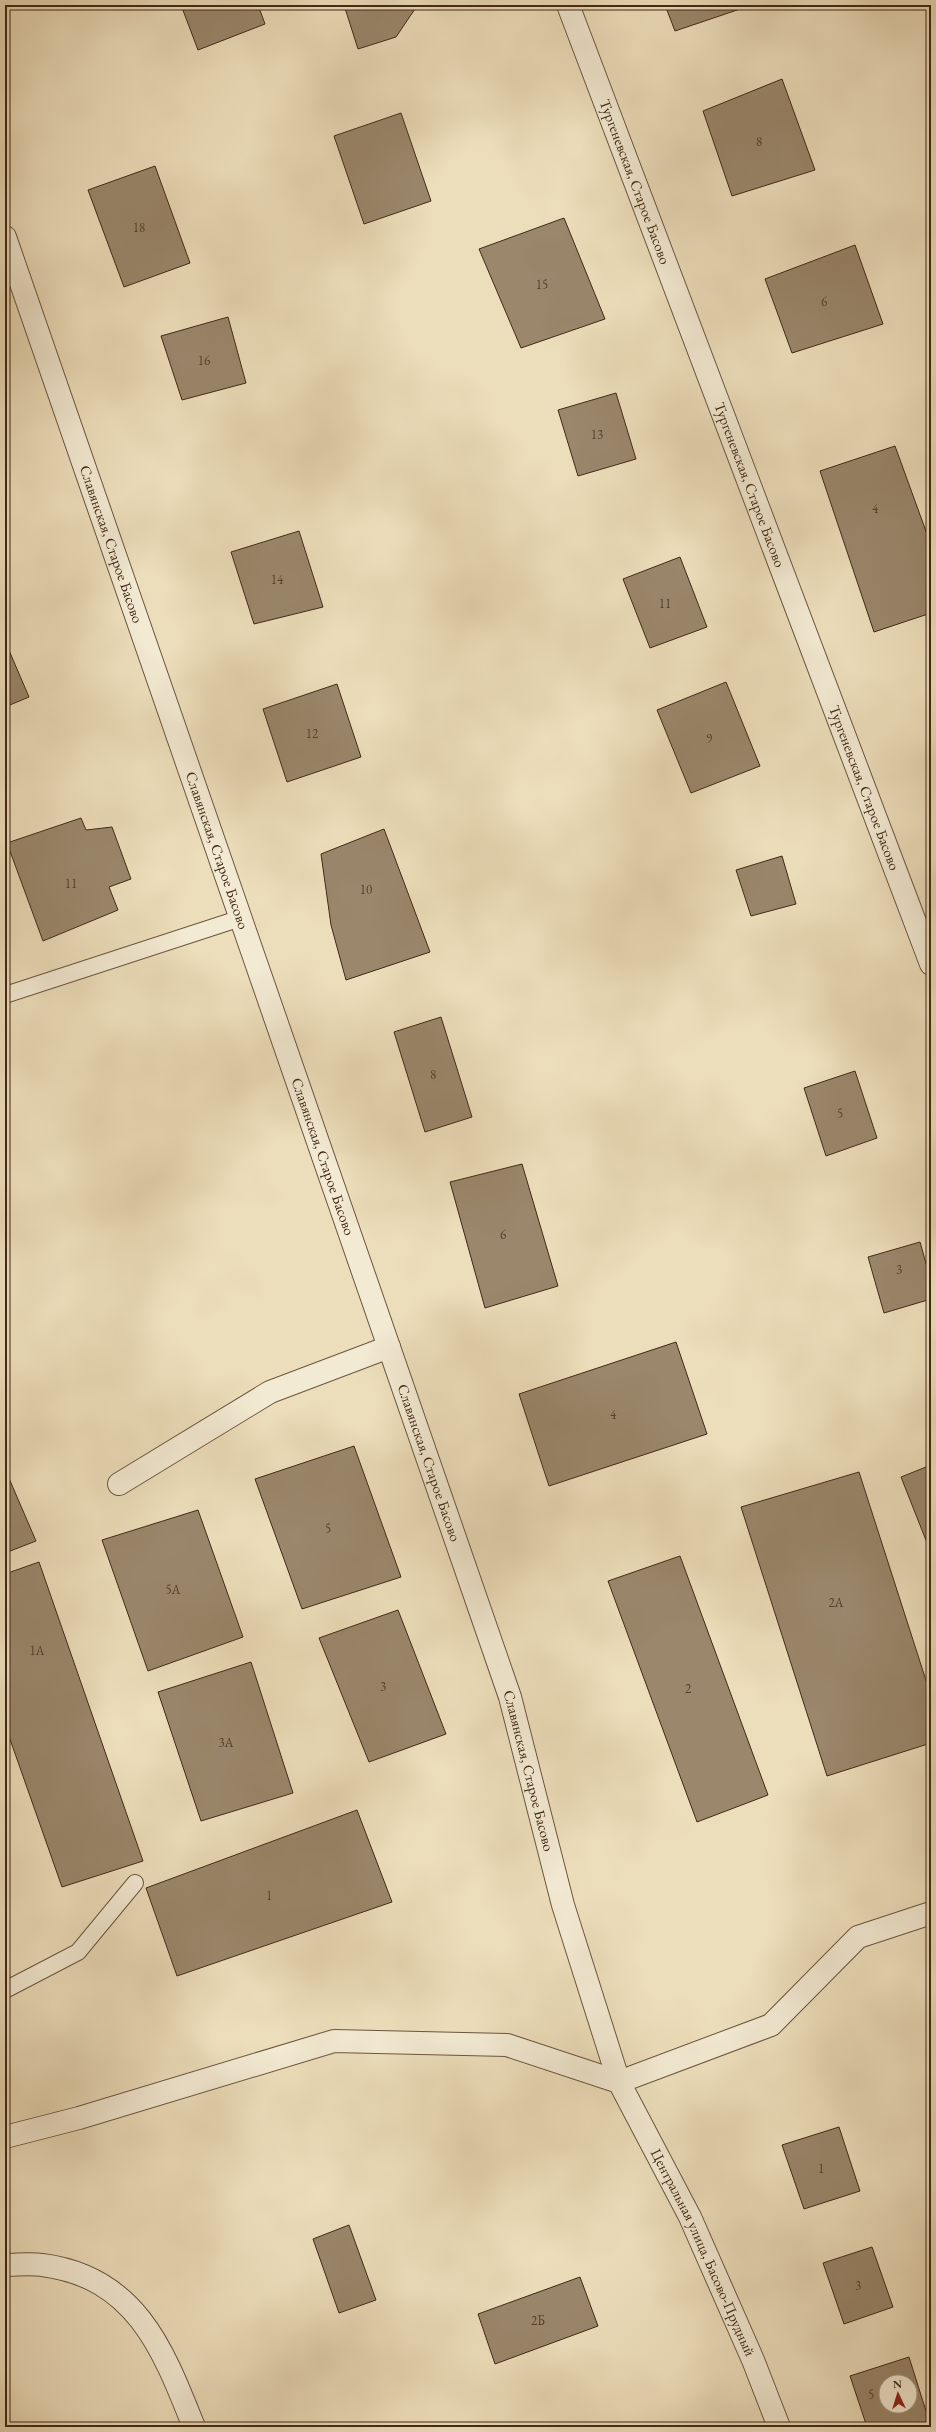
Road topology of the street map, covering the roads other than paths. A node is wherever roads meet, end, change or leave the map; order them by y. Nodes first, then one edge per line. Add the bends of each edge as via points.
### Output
1 (568, 5) edge
2 (5, 237) edge
3 (241, 918) junction
4 (929, 951) edge
5 (5, 995) edge
6 (389, 1347) junction
7 (119, 1484) dead end
8 (135, 1883) dead end
9 (931, 1913) edge
10 (5, 1990) edge
11 (619, 2082) junction
12 (5, 2137) edge
13 (5, 2265) edge
14 (194, 2427) edge
15 (779, 2427) edge

1 - 4 street, Тургеневская, Старое Басово
2 - 3 street, Славянская, Старое Басово
3 - 5 lane
3 - 6 street, Славянская, Старое Басово
6 - 7 street via 270,1392
6 - 11 street, Славянская, Старое Басово via 510,1696 563,1905
8 - 10 lane via 78,1952
9 - 11 street via 858,1937 771,2026
11 - 12 street via 508,2045 334,2041 79,2118
11 - 15 street, Центральная улица, Басово-Прудный via 690,2217 753,2360
13 - 14 street via 41,2265 80,2273 113,2290 141,2318 159,2345

